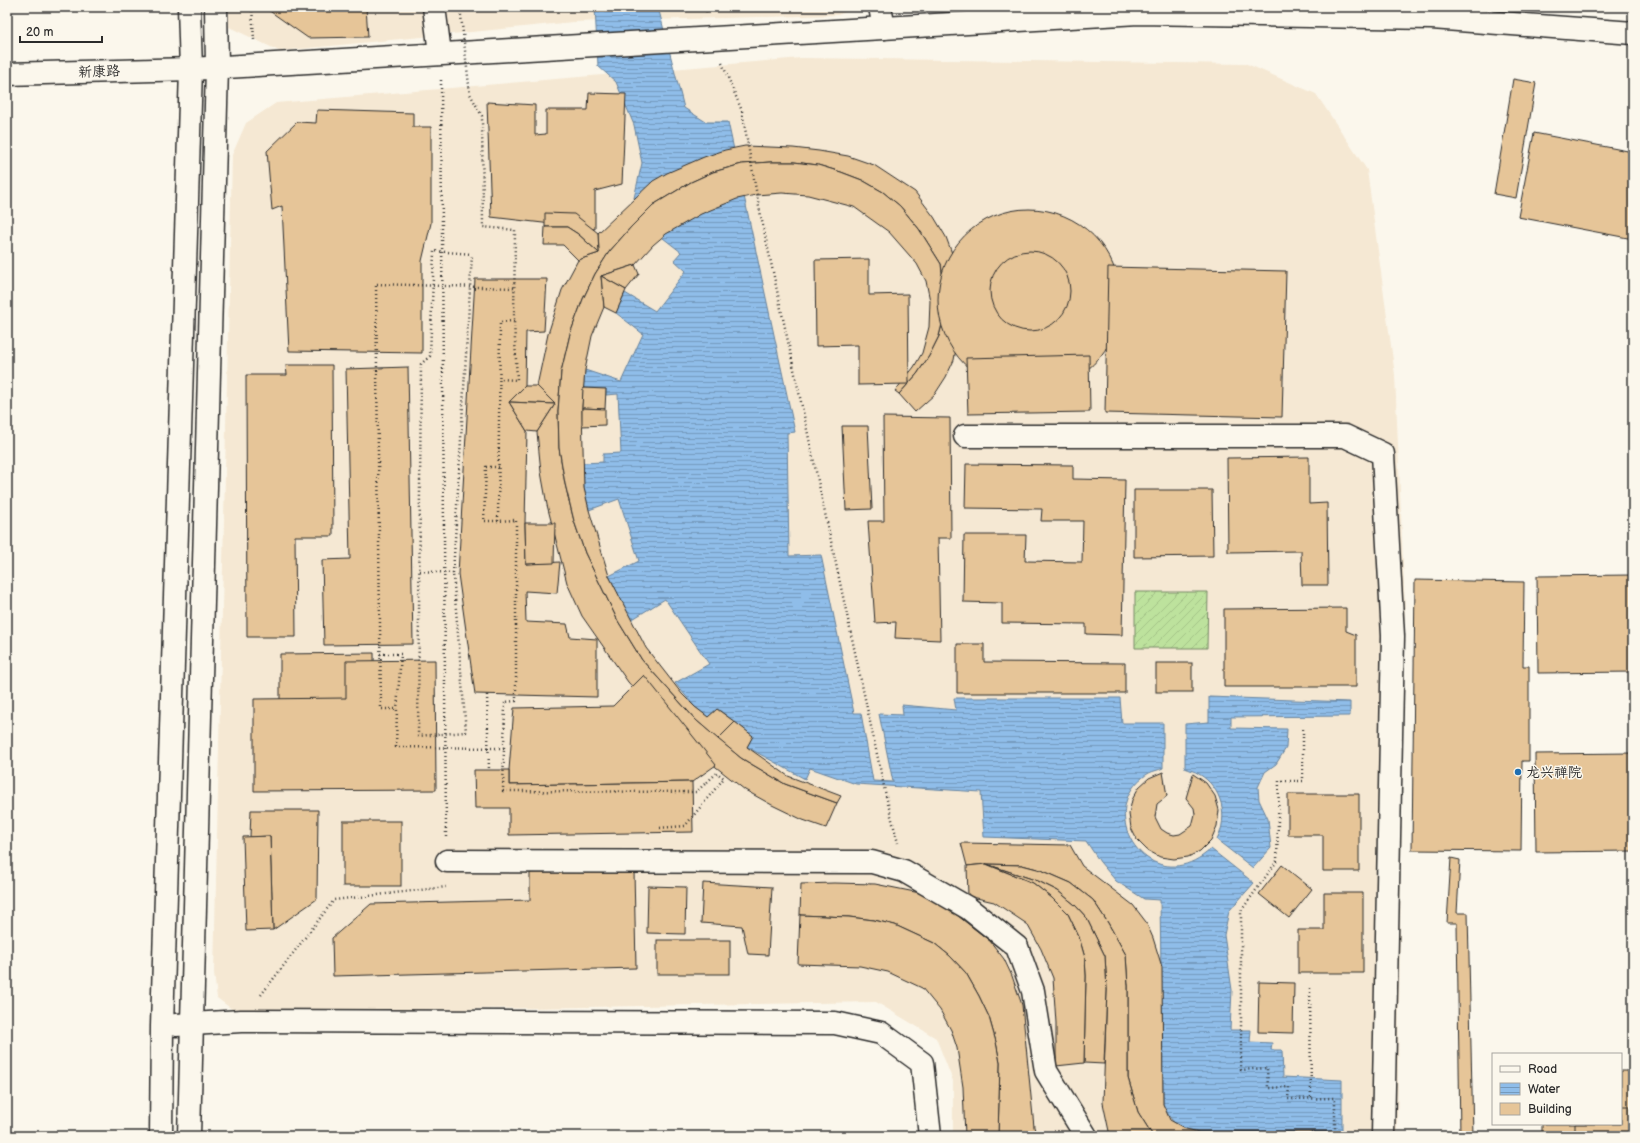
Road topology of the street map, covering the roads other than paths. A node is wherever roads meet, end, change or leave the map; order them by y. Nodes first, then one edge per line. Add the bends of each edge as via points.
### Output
1 (189, 7) edge
2 (216, 7) edge
3 (434, 7) edge
4 (880, 7) edge
5 (884, 28) junction
6 (1633, 32) edge
7 (440, 53) junction
8 (218, 67) junction
9 (191, 69) junction
10 (7, 74) edge
11 (965, 436) dead end
12 (447, 861) road end
13 (191, 1024) junction
14 (162, 1026) junction
15 (162, 1136) edge
16 (189, 1136) edge
17 (930, 1136) edge
18 (1086, 1136) edge
19 (1383, 1136) edge

1 - 9 street
2 - 8 street
3 - 7 street
4 - 5 street
5 - 6 street, 新康路 via 1138,14 1432,18
5 - 7 street, 新康路
7 - 8 street, 新康路
8 - 9 street, 新康路
8 - 13 street
9 - 10 street, 新康路
9 - 14 street
11 - 19 street via 1345,436 1383,454 1393,636
12 - 18 street via 872,862 904,871 968,908 1017,947 1033,991 1046,1071
13 - 14 street
13 - 16 street
13 - 17 street via 241,1021 836,1023 881,1032 922,1063
14 - 15 street

